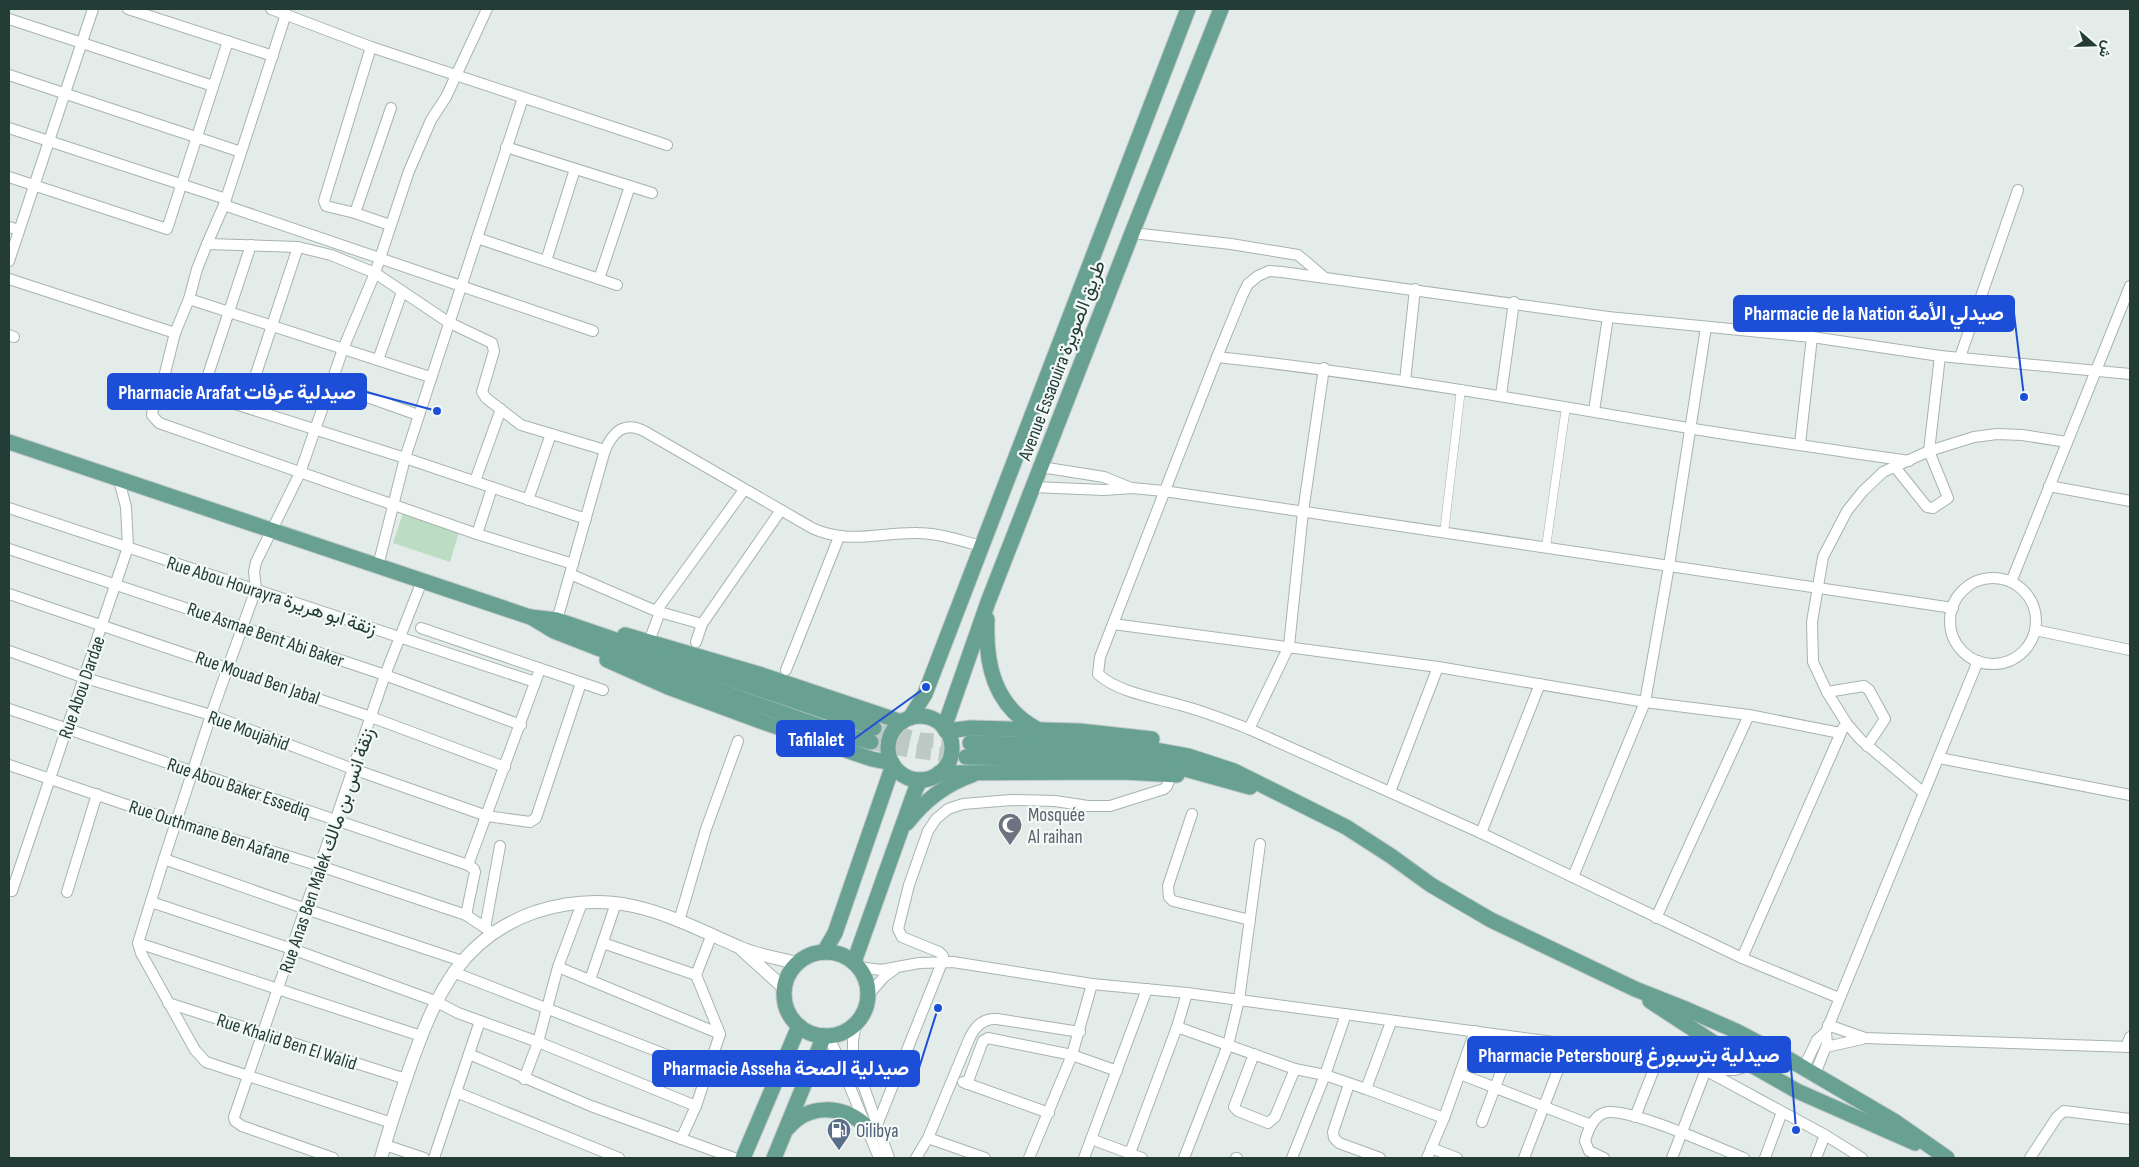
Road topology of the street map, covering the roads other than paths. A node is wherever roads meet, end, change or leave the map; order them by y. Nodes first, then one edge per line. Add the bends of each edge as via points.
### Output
1 (93, 9) edge
2 (128, 9) edge
3 (270, 9) edge
4 (487, 9) edge
5 (1188, 9) edge
6 (1221, 9) edge
7 (286, 14) junction
8 (9, 19) edge
9 (228, 41) junction
10 (82, 43) junction
11 (371, 46) junction
12 (273, 56) junction
13 (457, 74) junction
14 (9, 75) edge
15 (213, 86) junction
16 (65, 93) junction
17 (523, 98) junction
18 (391, 108) dead end
19 (9, 128) edge
20 (197, 137) junction
21 (49, 141) junction
22 (668, 145) dead end
23 (506, 147) junction
24 (241, 152) junction
25 (575, 169) junction
26 (9, 177) edge
27 (34, 185) junction
28 (182, 185) junction
29 (630, 186) junction
30 (2018, 190) dead end
31 (652, 193) dead end
32 (225, 202) junction
33 (355, 213) junction
34 (390, 226) junction
35 (9, 227) edge
36 (19, 230) junction
37 (1132, 233) junction
38 (476, 238) junction
39 (207, 244) junction
40 (251, 245) junction
41 (298, 247) junction
42 (380, 258) junction
43 (546, 261) junction
44 (9, 262) edge
45 (375, 273) junction
46 (1324, 277) junction
47 (9, 279) edge
48 (599, 279) junction
49 (617, 285) dead end
50 (461, 286) junction
51 (2130, 286) edge
52 (1415, 289) junction
53 (402, 292) junction
54 (189, 299) junction
55 (1514, 302) junction
56 (230, 312) junction
57 (1608, 316) junction
58 (448, 322) junction
59 (271, 325) junction
60 (1706, 327) junction
61 (593, 331) dead end
62 (175, 333) junction
63 (1812, 337) junction
64 (343, 349) junction
65 (1940, 356) junction
66 (1216, 357) junction
67 (1960, 357) junction
68 (378, 360) junction
69 (1324, 368) junction
70 (2095, 370) junction
71 (2130, 374) edge
72 (430, 378) junction
73 (163, 381) junction
74 (1405, 381) junction
75 (331, 384) junction
76 (1461, 389) junction
77 (202, 393) junction
78 (1501, 395) junction
79 (245, 407) junction
80 (1566, 407) junction
81 (501, 409) junction
82 (1594, 411) junction
83 (418, 415) junction
84 (314, 428) junction
85 (1690, 428) junction
86 (551, 434) junction
87 (9, 442) edge
88 (2067, 442) junction
89 (1800, 444) junction
90 (605, 450) junction
91 (1929, 451) junction
92 (405, 458) junction
93 (1909, 461) junction
94 (1041, 467) junction
95 (1895, 467) junction
96 (300, 473) junction
97 (119, 480) junction
98 (475, 481) junction
99 (2049, 486) junction
100 (1033, 487) junction
101 (492, 488) junction
102 (1132, 488) junction
103 (744, 490) junction
104 (1164, 491) junction
105 (528, 500) junction
106 (2130, 501) edge
107 (393, 505) junction
108 (9, 508) edge
109 (781, 510) junction
110 (1303, 512) junction
111 (586, 519) junction
112 (272, 531) junction
113 (1444, 533) junction
114 (478, 534) junction
115 (839, 537) junction
116 (128, 546) junction
117 (982, 546) junction
118 (1546, 547) junction
119 (9, 549) edge
120 (574, 564) junction
121 (378, 566) junction
122 (1669, 566) junction
123 (570, 574) junction
124 (422, 581) junction
125 (2011, 582) junction
126 (116, 583) junction
127 (1819, 587) junction
128 (256, 589) junction
129 (9, 594) edge
130 (988, 602) junction
131 (1953, 608) junction
132 (658, 612) junction
133 (530, 616) junction
134 (557, 620) junction
135 (102, 624) junction
136 (702, 624) junction
137 (1113, 624) junction
138 (243, 626) junction
139 (421, 628) dead end
140 (2035, 630) junction
141 (651, 636) dead end
142 (400, 637) junction
143 (595, 640) junction
144 (696, 642) dead end
145 (1289, 646) junction
146 (2130, 650) edge
147 (9, 651) edge
148 (1978, 661) junction
149 (228, 667) junction
150 (1438, 667) junction
151 (540, 669) junction
152 (786, 670) dead end
153 (385, 675) junction
154 (85, 678) junction
155 (535, 682) junction
156 (581, 683) junction
157 (1540, 684) junction
158 (603, 690) dead end
159 (1827, 692) junction
160 (1645, 702) junction
161 (9, 709) edge
162 (1749, 714) junction
163 (211, 715) junction
164 (371, 716) junction
165 (906, 720) junction
166 (1847, 724) junction
167 (521, 725) junction
168 (945, 729) junction
169 (1249, 729) junction
170 (66, 730) junction
171 (1038, 730) junction
172 (1840, 733) junction
173 (872, 735) tunnel mouth
174 (738, 741) dead end
175 (1867, 746) junction
176 (968, 750) tunnel mouth
177 (1938, 758) junction
178 (9, 764) edge
179 (892, 764) junction
180 (505, 767) junction
181 (1203, 767) junction
182 (353, 769) junction
183 (193, 770) junction
184 (980, 772) junction
185 (939, 773) junction
186 (1171, 775) junction
187 (50, 778) junction
188 (921, 780) junction
189 (1390, 792) junction
190 (1924, 793) junction
191 (97, 794) junction
192 (2130, 795) edge
193 (1192, 814) dead end
194 (487, 816) junction
195 (336, 820) junction
196 (176, 822) junction
197 (900, 832) junction
198 (1481, 833) junction
199 (1260, 844) dead end
200 (500, 846) dead end
201 (164, 859) junction
202 (468, 865) junction
203 (320, 866) junction
204 (1573, 877) junction
205 (12, 891) dead end
206 (67, 892) dead end
207 (151, 902) junction
208 (582, 903) junction
209 (616, 903) junction
210 (306, 909) junction
211 (466, 915) junction
212 (1656, 918) junction
213 (1250, 920) junction
214 (679, 921) junction
215 (489, 930) junction
216 (712, 934) junction
217 (138, 943) junction
218 (603, 943) junction
219 (740, 948) junction
220 (292, 949) junction
221 (824, 952) junction
222 (1742, 958) junction
223 (462, 961) junction
224 (942, 962) junction
225 (797, 963) junction
226 (856, 964) junction
227 (558, 967) junction
228 (896, 968) junction
229 (453, 972) junction
230 (696, 975) junction
231 (590, 980) junction
232 (1092, 984) junction
233 (784, 988) junction
234 (279, 989) junction
235 (1147, 989) junction
236 (1634, 989) junction
237 (1187, 993) junction
238 (868, 995) junction
239 (1839, 998) junction
240 (1239, 1000) junction
241 (436, 1001) junction
242 (168, 1003) junction
243 (547, 1007) junction
244 (1346, 1014) junction
245 (480, 1021) junction
246 (1391, 1022) junction
247 (856, 1024) junction
248 (798, 1026) junction
249 (1177, 1027) junction
250 (1827, 1028) junction
251 (1475, 1031) junction
252 (1736, 1031) junction
253 (1080, 1032) junction
254 (264, 1033) junction
255 (720, 1034) junction
256 (421, 1036) junction
257 (826, 1036) junction
258 (1865, 1038) junction
259 (538, 1042) junction
260 (1568, 1044) junction
261 (2129, 1044) edge
262 (1228, 1045) junction
263 (1826, 1047) junction
264 (1725, 1050) junction
265 (469, 1054) junction
266 (1254, 1054) junction
267 (1072, 1056) junction
268 (1658, 1058) junction
269 (1751, 1065) junction
270 (1707, 1068) junction
271 (1295, 1069) junction
272 (1502, 1069) dead end
273 (708, 1070) junction
274 (1117, 1071) junction
275 (1812, 1073) junction
276 (1460, 1074) junction
277 (1325, 1075) junction
278 (249, 1076) junction
279 (406, 1079) junction
280 (524, 1079) junction
281 (953, 1079) junction
282 (967, 1084) junction
283 (1350, 1084) junction
284 (1495, 1088) junction
285 (1366, 1089) junction
286 (456, 1092) junction
287 (1805, 1095) junction
288 (696, 1106) junction
289 (1543, 1107) junction
290 (1782, 1112) junction
291 (1049, 1113) junction
292 (1635, 1117) junction
293 (1444, 1118) junction
294 (2130, 1118) edge
295 (1482, 1122) dead end
296 (392, 1123) junction
297 (870, 1124) junction
298 (1591, 1125) junction
299 (785, 1131) junction
300 (1682, 1133) junction
301 (1825, 1135) junction
302 (928, 1138) junction
303 (681, 1139) junction
304 (1091, 1139) junction
305 (384, 1145) junction
306 (1431, 1148) junction
307 (1130, 1153) junction
308 (1373, 1157) edge
309 (1941, 1157) edge
310 (333, 1158) edge
311 (381, 1158) edge
312 (424, 1158) edge
313 (434, 1158) edge
314 (619, 1158) edge
315 (734, 1158) edge
316 (743, 1158) edge
317 (774, 1158) edge
318 (879, 1158) edge
319 (889, 1158) edge
320 (916, 1158) edge
321 (985, 1158) edge
322 (1029, 1158) edge
323 (1084, 1158) edge
324 (1142, 1158) edge
325 (1184, 1158) edge
326 (1292, 1158) edge
327 (1427, 1158) edge
328 (1457, 1158) edge
329 (1524, 1158) edge
330 (1604, 1158) edge
331 (1672, 1158) edge
332 (1744, 1158) edge
333 (1765, 1158) edge
334 (1816, 1158) edge
335 (1862, 1158) edge
336 (2030, 1158) edge

1 - 10 street
2 - 9 street
3 - 7 street
4 - 13 street
5 - 117 main road, Avenue Essaouira طريق الصويرة
6 - 37 main road, Avenue Essaouira طريق الصويرة
7 - 11 street
7 - 12 street
8 - 10 street
9 - 12 street
9 - 15 street
10 - 15 street
10 - 16 street
11 - 13 street
11 - 33 street via 324,202 332,209
12 - 24 street
13 - 17 street
13 - 34 street via 431,120
14 - 16 street
15 - 20 street
16 - 20 street
16 - 21 street
17 - 22 street
17 - 23 street
18 - 33 street
19 - 21 street
20 - 24 street
20 - 28 street
21 - 27 street
21 - 28 street
23 - 25 street
23 - 38 street
24 - 32 street
25 - 29 street
25 - 43 street
26 - 27 street
27 - 28 street via 167,229
27 - 36 street
28 - 32 street
29 - 31 street
29 - 48 street
30 - 67 street
32 - 39 street
32 - 42 street
33 - 34 street
34 - 42 street
35 - 36 street
36 - 44 street
37 - 46 street via 1231,244 1298,256
37 - 94 main road, Avenue Essaouira طريق الصويرة
38 - 43 street
38 - 50 street
39 - 40 street
39 - 54 street
40 - 41 street
40 - 56 street
41 - 45 street via 331,255
41 - 59 street
42 - 45 street
42 - 50 street
43 - 48 street
45 - 53 street
45 - 64 street
46 - 52 street
46 - 66 street via 1269,272 1258,276 1248,284
47 - 62 street
48 - 49 street
50 - 58 street
50 - 61 street
51 - 70 street
52 - 55 street
52 - 74 street
53 - 58 street
53 - 68 street
54 - 56 street
54 - 62 street
55 - 57 street
55 - 78 street
56 - 59 street
56 - 77 street
57 - 60 street
57 - 82 street
58 - 72 street
58 - 81 street via 492,343 494,351 482,392
59 - 64 street
59 - 79 street
60 - 63 street
60 - 85 street
62 - 73 street
63 - 65 street
63 - 89 street
64 - 68 street
64 - 75 street
65 - 67 street
65 - 91 street
66 - 69 street
66 - 104 street
67 - 70 street
68 - 72 street
69 - 74 street
69 - 110 street
70 - 71 street
70 - 88 street
72 - 83 street
73 - 77 street
73 - 96 street via 152,415 163,426
74 - 76 street
75 - 83 street
75 - 84 street
76 - 78 street
76 - 113 street
77 - 79 street
78 - 80 street
79 - 84 street
80 - 82 street
80 - 118 street
81 - 86 street via 521,425
81 - 98 street
82 - 85 street
83 - 92 street
84 - 92 street
84 - 96 street
85 - 89 street
85 - 122 street
86 - 90 street
86 - 105 street
87 - 97 main road
88 - 91 street via 1997,434 1974,437
88 - 99 street
89 - 93 street
90 - 103 street via 620,428 636,427
90 - 111 street
91 - 93 street
91 - 95 street via 1948,495 1945,502 1933,508 1927,507
92 - 98 street
92 - 107 street
93 - 95 street
94 - 100 main road, Avenue Essaouira طريق الصويرة
94 - 102 street via 1104,477
95 - 127 street via 1883,472 1863,490 1847,511 1823,557
96 - 107 street
96 - 112 street
97 - 112 main road
97 - 116 street, Rue Abou Dardae via 126,507
98 - 101 street
99 - 106 street
99 - 125 street
100 - 102 street
100 - 130 main road, Avenue Essaouira طريق الصويرة
101 - 105 street
101 - 114 street
102 - 104 street
103 - 109 street
103 - 132 street
104 - 110 street
104 - 137 street
105 - 111 street
107 - 114 street
107 - 121 street
108 - 116 street, Rue Abou Hourayra زنقة ابو هريرة
109 - 115 street via 817,530
109 - 136 street
110 - 113 street
110 - 145 street
111 - 120 street
112 - 121 main road
112 - 128 street via 256,562
113 - 118 street
114 - 120 street
115 - 117 street via 916,532
115 - 152 street
116 - 126 street, Rue Abou Dardae
116 - 128 street, Rue Abou Hourayra زنقة ابو هريرة
117 - 165 main road, Avenue Essaouira طريق الصويرة via 925,694
118 - 122 street
119 - 126 street, Rue Asmae Bent Abi Baker
120 - 123 street
121 - 124 main road
122 - 127 street
122 - 160 street
123 - 132 street
123 - 134 street
124 - 133 main road
124 - 142 street, Rue Anas Ben Malek زنقة انس بن مالك
125 - 131 street via 1981,580 1963,590
125 - 140 street via 2032,602
126 - 135 street, Rue Abou Dardae
126 - 138 street, Rue Asmae Bent Abi Baker
127 - 131 street
127 - 159 street via 1812,622 1813,662
128 - 138 street
128 - 142 street, Rue Abou Hourayra زنقة ابو هريرة
129 - 135 street, Rue Mouad Ben Jabal
130 - 168 main road, Avenue Essaouira طريق الصويرة
130 - 171 main road via 986,642 992,679 1007,705
131 - 148 street via 1950,618 1953,636 1963,651
132 - 136 street
132 - 141 street
133 - 134 main road
133 - 143 main road via 549,629
134 - 143 main road
135 - 149 street, Rue Mouad Ben Jabal
135 - 154 street, Rue Abou Dardae
136 - 144 street
137 - 145 street
137 - 169 street via 1098,664 1098,674 1105,680 1156,700 1215,715
138 - 149 street
138 - 153 street, Rue Asmae Bent Abi Baker
139 - 151 street
140 - 146 street
140 - 148 street via 2023,652 2013,659 1990,664
142 - 153 street, Rue Anas Ben Malek زنقة انس بن مالك
142 - 155 street, Rue Abou Hourayra زنقة ابو هريرة
143 - 165 main road via 613,633 629,636
143 - 173 main road
143 - 179 main road via 611,663 668,687
145 - 150 street
145 - 169 street
147 - 154 street, Rue Moujahid
148 - 177 street
149 - 163 street
149 - 164 street, Rue Mouad Ben Jabal
150 - 157 street
150 - 189 street
151 - 155 street
151 - 156 street
153 - 164 street, Rue Anas Ben Malek زنقة انس بن مالك
153 - 167 street, Rue Asmae Bent Abi Baker
154 - 163 street, Rue Moujahid
154 - 170 street, Rue Abou Dardae
155 - 167 street
156 - 158 street
156 - 194 street, Rue Moujahid via 536,820
157 - 160 street
157 - 198 street
159 - 166 street
159 - 175 street via 1861,686 1869,690 1885,719
160 - 162 street
160 - 204 street
161 - 170 street, Rue Abou Baker Essediq
162 - 172 street
162 - 212 street
163 - 182 street, Rue Moujahid
163 - 183 street
164 - 180 street, Rue Mouad Ben Jabal
164 - 182 street, Rue Anas Ben Malek زنقة انس بن مالك
165 - 168 main road via 929,718
165 - 179 main road via 893,731 888,744
166 - 172 street
166 - 175 street
167 - 180 street
168 - 171 main road
168 - 185 main road via 951,750 948,763
169 - 189 street
170 - 183 street, Rue Abou Baker Essediq
170 - 187 street, Rue Abou Dardae
171 - 181 main road via 1100,732 1181,745 1194,752
172 - 222 street
174 - 214 street via 706,829
175 - 190 street
176 - 181 main road via 1133,746 1170,751
177 - 190 street
177 - 192 street
178 - 187 street, Rue Outhmane Ben Aafane
179 - 188 main road via 906,777
179 - 221 main road via 835,933
180 - 194 street
181 - 186 main road
181 - 236 main road via 1234,771 1346,827 1470,909
182 - 194 street, Rue Moujahid
182 - 195 street, Rue Anas Ben Malek زنقة انس بن مالك
183 - 195 street, Rue Abou Baker Essediq
183 - 196 street
184 - 185 main road
184 - 186 main road
184 - 197 main road via 934,795
185 - 188 main road
186 - 224 street via 1164,789 1110,806 1012,800 963,804 942,814 928,831 898,929 902,937 941,954
187 - 191 street, Rue Outhmane Ben Aafane
187 - 205 street, Rue Abou Dardae
188 - 197 main road
189 - 198 street
190 - 239 street
191 - 196 street, Rue Outhmane Ben Aafane
191 - 206 street
193 - 213 street via 1168,886 1169,897 1173,901
194 - 202 street
195 - 202 street, Rue Abou Baker Essediq
195 - 203 street, Rue Anas Ben Malek زنقة انس بن مالك
196 - 201 street
196 - 203 street, Rue Outhmane Ben Aafane
197 - 226 main road
198 - 204 street
199 - 213 street
200 - 215 street
201 - 207 street
201 - 210 street
202 - 211 street via 474,872
203 - 210 street, Rue Anas Ben Malek زنقة انس بن مالك
203 - 211 street, Rue Outhmane Ben Aafane
204 - 212 street
207 - 217 street
207 - 220 street
208 - 209 street
208 - 215 street via 542,910
208 - 227 street
209 - 214 street
209 - 218 street
210 - 220 street, Rue Anas Ben Malek زنقة انس بن مالك
210 - 223 street
211 - 215 street, Rue Outhmane Ben Aafane
212 - 222 street
213 - 240 street
214 - 216 street
215 - 223 street
216 - 219 street
216 - 230 street
217 - 234 street
217 - 242 street
218 - 230 street
218 - 231 street
219 - 225 street
219 - 233 street
220 - 234 street, Rue Anas Ben Malek زنقة انس بن مالك
220 - 241 street
221 - 225 main road via 807,956
221 - 226 main road via 841,954
222 - 239 street
223 - 229 street
224 - 228 street
224 - 232 street
224 - 297 street
225 - 233 main road
226 - 228 street via 881,970
226 - 238 main road via 866,980
227 - 231 street
227 - 243 street
228 - 238 street
229 - 241 street
229 - 243 street
230 - 255 street
231 - 255 street
232 - 235 street
232 - 253 street
233 - 248 main road via 786,1009
234 - 254 street, Rue Anas Ben Malek زنقة انس بن مالك
234 - 256 street
235 - 237 street
235 - 274 street
236 - 252 main road
236 - 264 main road
237 - 240 street
237 - 249 street
238 - 247 main road via 865,1010
239 - 250 street
240 - 244 street
240 - 262 street
241 - 245 street
241 - 256 street
242 - 254 street, Rue Khalid Ben El Walid
242 - 278 street via 201,1058
243 - 259 street
243 - 273 street
244 - 246 street
244 - 277 street
245 - 259 street
245 - 265 street
246 - 251 street
246 - 285 street
247 - 257 main road via 842,1033
247 - 297 street via 852,1056
248 - 257 main road via 810,1033
248 - 316 main road
249 - 262 street
249 - 307 street
250 - 258 street
250 - 263 street
250 - 275 street via 1817,1040
251 - 260 street
251 - 276 street
252 - 264 main road
252 - 275 main road
253 - 267 street
253 - 281 street via 985,1020 973,1030
254 - 278 street, Rue Anas Ben Malek زنقة انس بن مالك
254 - 279 street, Rue Khalid Ben El Walid
255 - 273 street
256 - 279 street
257 - 297 street
257 - 299 main road
258 - 261 street
258 - 263 street
259 - 280 street
259 - 288 street
260 - 268 street
260 - 289 street
262 - 266 street
262 - 325 street
263 - 275 street
264 - 269 main road
264 - 270 street
265 - 280 street
265 - 286 street
266 - 271 street
266 - 271 street via 1234,1107 1268,1123 1275,1117
267 - 274 street
267 - 282 street via 988,1038 983,1041
267 - 291 street
268 - 270 street
268 - 292 street
269 - 270 street via 1728,1070
269 - 287 main road
270 - 290 street
270 - 300 street
271 - 277 street
272 - 284 street
273 - 288 street
274 - 304 street
275 - 287 main road via 1815,1088
275 - 309 main road via 1894,1120
276 - 284 street
276 - 293 street
277 - 283 street
277 - 326 street
278 - 296 street
278 - 310 street, Rue Anas Ben Malek زنقة انس بن مالك via 235,1121
279 - 296 street
280 - 303 street
281 - 282 street
281 - 302 street
282 - 291 street
283 - 285 street
283 - 308 street via 1333,1135 1339,1143
284 - 289 street
284 - 295 street
285 - 293 street
286 - 313 street
286 - 314 street
287 - 309 main road
288 - 303 street
289 - 298 street
289 - 329 street
290 - 301 street
290 - 333 street
291 - 322 street
292 - 298 street via 1607,1112 1598,1116
292 - 300 street
293 - 306 street
294 - 336 street via 2064,1112 2057,1117
296 - 305 street
297 - 299 main road via 841,1111 823,1110 806,1114
297 - 318 street
297 - 319 street
298 - 330 street via 1586,1148
299 - 317 main road
300 - 331 street
300 - 332 street
301 - 334 street
301 - 335 street
302 - 320 street
302 - 321 street
303 - 315 street
304 - 307 street
304 - 323 street
305 - 311 street
305 - 312 street
306 - 327 street
306 - 328 street
307 - 324 street

